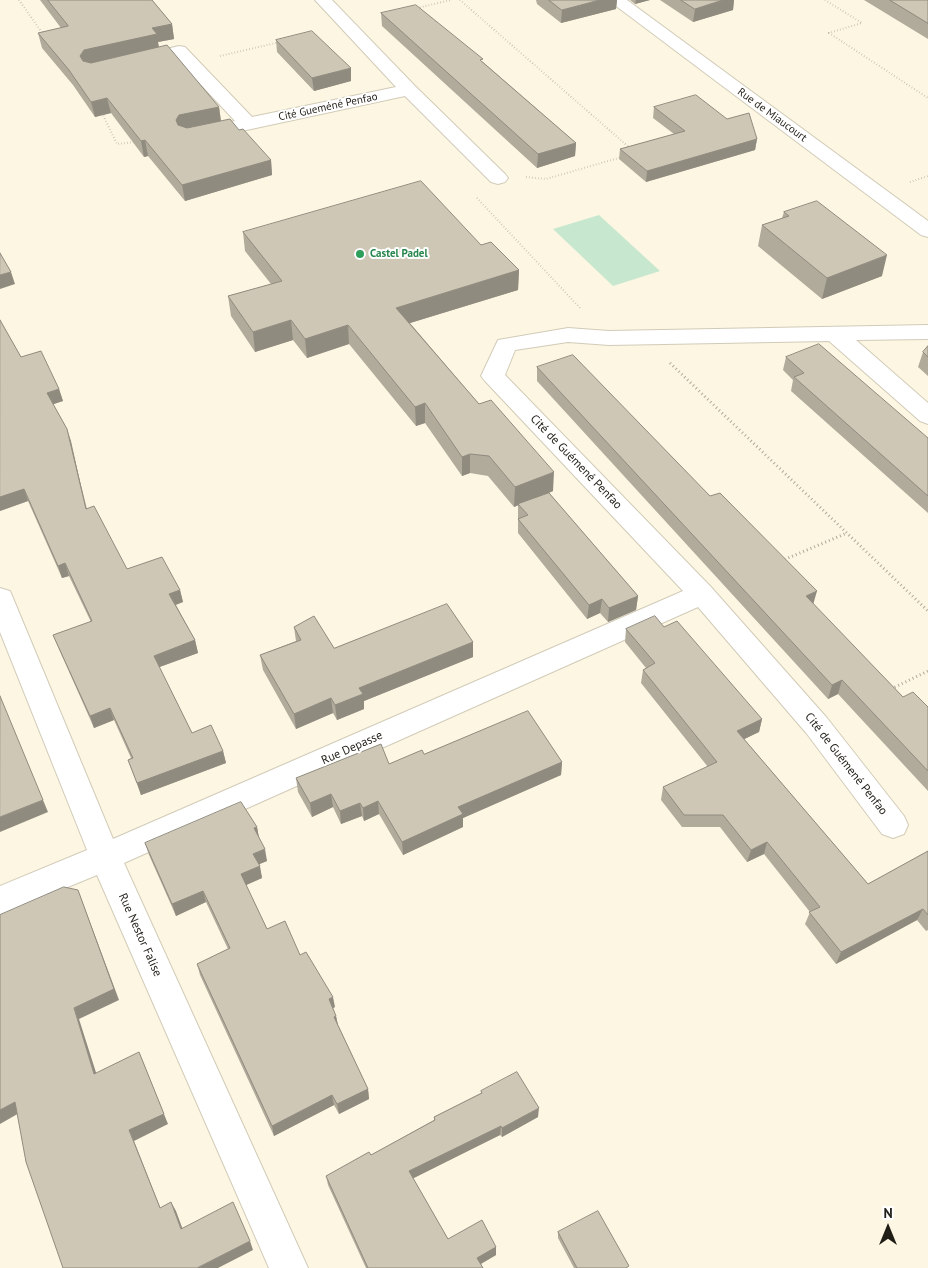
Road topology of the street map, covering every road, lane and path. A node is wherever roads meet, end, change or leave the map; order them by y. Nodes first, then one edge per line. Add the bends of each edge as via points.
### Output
1 (18, 0) edge
2 (323, 0) edge
3 (460, 0) edge
4 (616, 0) edge
5 (826, 0) edge
6 (48, 41) edge
7 (122, 64) edge
8 (409, 90) junction
9 (928, 98) edge
10 (97, 107) edge
11 (248, 124) junction
12 (189, 136) joint
13 (636, 153) edge
14 (627, 156) edge
15 (498, 178) joint
16 (482, 205) dead end
17 (928, 231) edge
18 (928, 332) edge
19 (835, 334) junction
20 (643, 337) junction
21 (609, 338) junction
22 (928, 416) edge
23 (847, 533) junction
24 (775, 563) edge
25 (702, 594) junction
26 (0, 598) edge
27 (928, 610) edge
28 (928, 671) edge
29 (885, 692) edge
30 (894, 825) dead end
31 (105, 857) junction
32 (0, 901) edge
33 (289, 1268) edge

1 - 6 path
2 - 8 street
3 - 13 path
4 - 17 street, Rue de Miaucourt
5 - 9 path via 862,23 829,33
7 - 11 street via 179,51
8 - 11 street, Cité Gueméné Penfao
8 - 15 street
10 - 12 path via 117,144
11 - 12 street, Cité Gueméné Penfao
14 - 15 path via 546,178
16 - 21 path
18 - 19 street, Cité de Guémené Penfao
19 - 20 street, Cité de Guémené Penfao
19 - 22 street
20 - 21 street, Cité de Guémené Penfao
20 - 23 path
21 - 25 street, Cité de Guémené Penfao via 568,334 506,345 493,376
23 - 24 path
23 - 27 path
25 - 30 street, Cité de Guémené Penfao via 817,726
25 - 31 street, Rue Depasse
26 - 31 street, Rue Nestor Falise
28 - 29 path
31 - 32 street, Rue Depasse
31 - 33 street, Rue Nestor Falise

